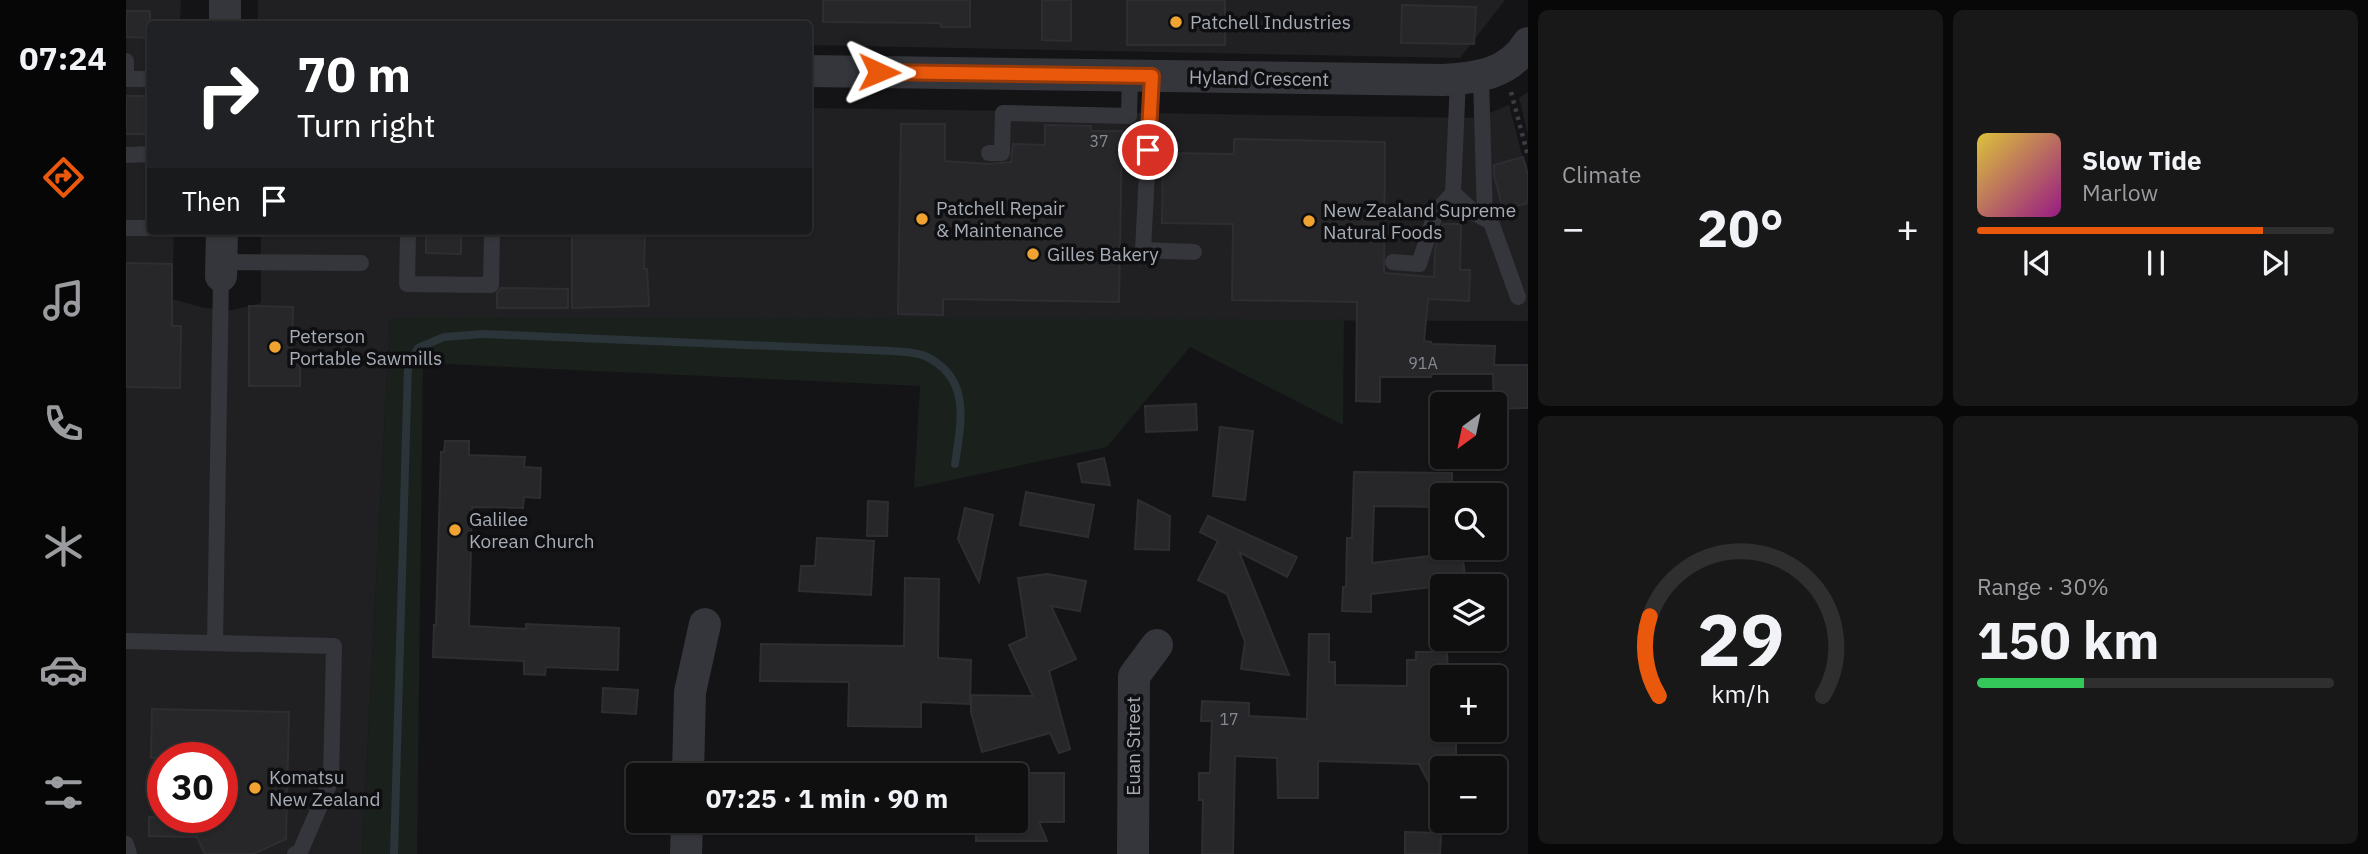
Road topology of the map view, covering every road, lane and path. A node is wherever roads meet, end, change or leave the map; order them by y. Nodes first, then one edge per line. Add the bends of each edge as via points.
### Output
1 (225, 0) edge
2 (225, 21) edge
3 (1528, 43) edge
4 (126, 61) edge
5 (812, 71) edge
6 (1481, 75) junction
7 (1141, 76) junction
8 (126, 79) edge
9 (147, 79) edge
10 (989, 153) dead end
11 (147, 154) edge
12 (126, 155) edge
13 (1528, 156) edge
14 (1453, 193) junction
15 (1485, 219) junction
16 (126, 228) edge
17 (147, 228) edge
18 (222, 235) edge
19 (408, 235) edge
20 (492, 235) edge
21 (1194, 252) dead end
22 (1393, 262) dead end
23 (361, 263) dead end
24 (221, 269) junction
25 (1518, 297) dead end
26 (705, 624) dead end
27 (126, 641) edge
28 (215, 643) junction
29 (1157, 645) dead end
30 (688, 763) edge
31 (687, 833) edge
32 (126, 844) edge
33 (129, 854) edge
34 (295, 854) edge
35 (686, 854) edge
36 (1132, 854) edge

1 - 2 street
3 - 6 street via 1522,53
4 - 8 lane
5 - 7 street, Hyland Crescent
6 - 7 street, Hyland Crescent
6 - 13 path
6 - 14 lane
6 - 15 lane
7 - 10 lane via 1129,116 1003,113 1002,153
7 - 21 lane via 1143,250
8 - 9 lane
11 - 12 lane
14 - 15 lane
14 - 22 lane via 1436,212 1419,264
15 - 25 lane via 1491,222
16 - 17 lane
18 - 24 street
19 - 20 lane via 407,284 491,285
23 - 24 lane
24 - 28 lane
26 - 30 street via 690,692
27 - 28 lane
28 - 34 lane via 334,646 331,780 300,852
29 - 36 street, Euan Street via 1134,676
31 - 35 street
32 - 33 lane

